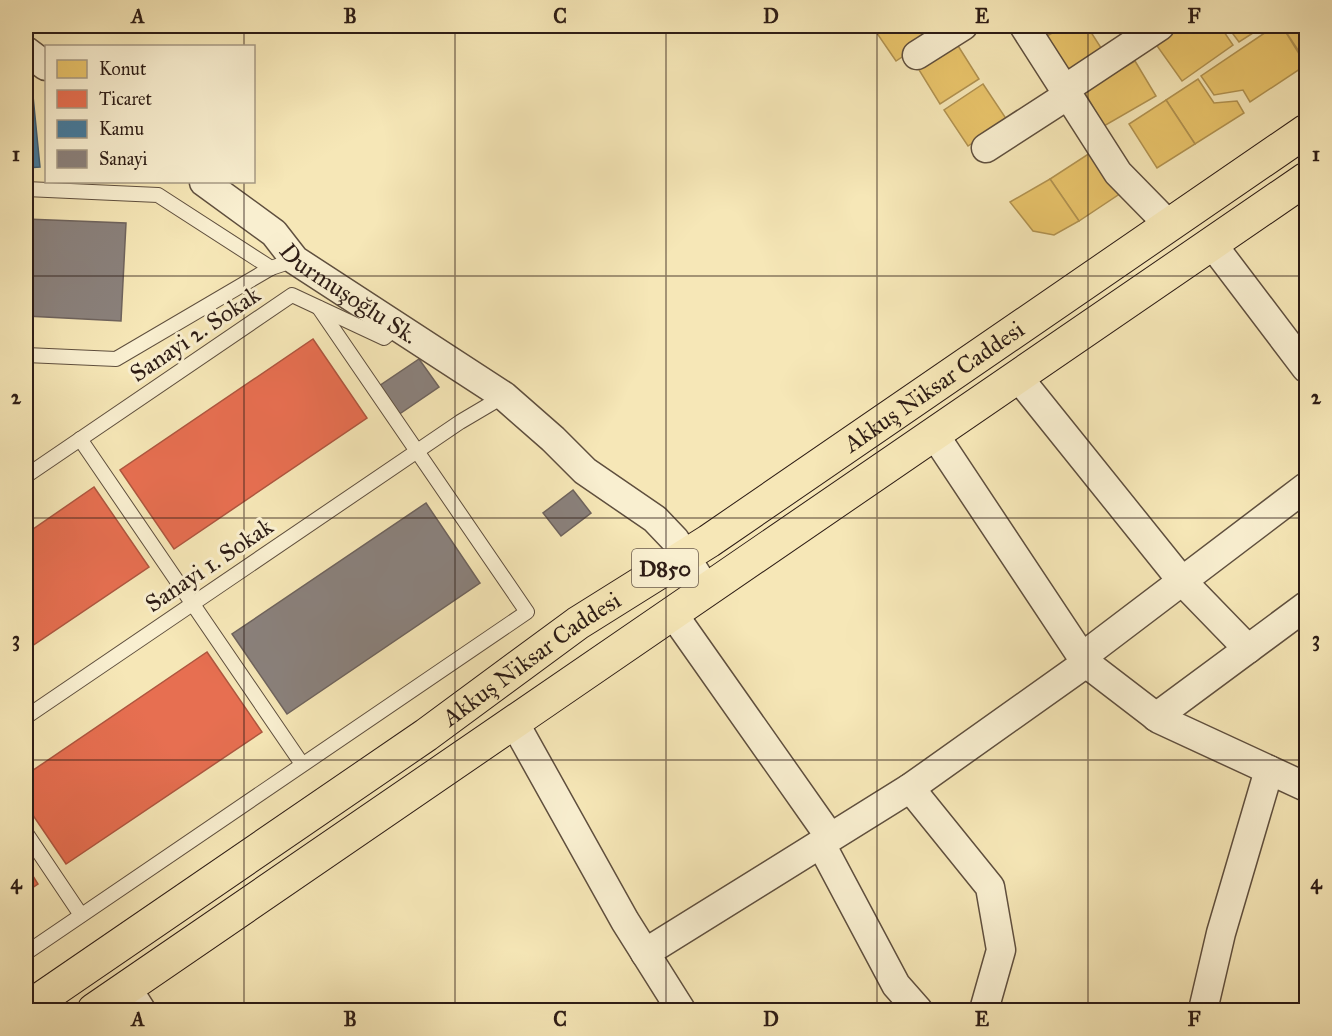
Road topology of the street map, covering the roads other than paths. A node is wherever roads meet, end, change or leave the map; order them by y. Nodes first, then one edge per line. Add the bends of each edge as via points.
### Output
1 (963, 26) edge
2 (1024, 26) edge
3 (1160, 26) edge
4 (26, 51) edge
5 (917, 55) dead end
6 (45, 65) edge
7 (1067, 92) junction
8 (1306, 131) edge
9 (986, 148) dead end
10 (1306, 179) edge
11 (205, 183) edge
12 (26, 189) edge
13 (1169, 225) junction
14 (1212, 244) junction
15 (283, 264) junction
16 (320, 308) junction
17 (398, 326) junction
18 (26, 355) edge
19 (1306, 368) edge
20 (1018, 377) junction
21 (504, 396) junction
22 (934, 434) junction
23 (80, 440) junction
24 (417, 451) junction
25 (26, 476) edge
26 (1306, 487) edge
27 (685, 556) junction
28 (1182, 581) junction
29 (707, 591) junction
30 (192, 604) junction
31 (1306, 606) edge
32 (673, 614) junction
33 (1248, 649) junction
34 (1084, 660) junction
35 (26, 717) edge
36 (1155, 717) junction
37 (514, 722) junction
38 (302, 764) junction
39 (1269, 770) junction
40 (1305, 785) edge
41 (910, 788) junction
42 (26, 833) edge
43 (825, 841) junction
44 (81, 915) junction
45 (26, 952) edge
46 (645, 953) junction
47 (134, 999) edge
48 (26, 1009) edge
49 (94, 1011) edge
50 (681, 1011) edge
51 (918, 1011) edge
52 (984, 1011) edge
53 (1203, 1011) edge

1 - 5 street
2 - 7 street
3 - 7 street
4 - 6 street
7 - 9 street
7 - 13 street via 1118,173
8 - 13 main road, Akkuş Niksar Caddesi / D850
10 - 14 main road, Akkuş Niksar Caddesi / D850
11 - 15 street, Durmuşoğlu Sk. via 274,233
12 - 15 lane via 158,195
13 - 27 main road, Akkuş Niksar Caddesi / D850
14 - 19 street
14 - 20 main road, Akkuş Niksar Caddesi / D850
15 - 17 street, Durmuşoğlu Sk.
15 - 18 lane via 117,359
16 - 17 lane, Sanayi 2. Sokak via 384,338
16 - 23 lane, Sanayi 2. Sokak via 292,295
16 - 24 lane
17 - 21 street, Durmuşoğlu Sk.
20 - 22 main road, Akkuş Niksar Caddesi / D850
20 - 28 street
21 - 24 lane, Sanayi 1. Sokak
21 - 27 street, Durmuşoğlu Sk. via 585,471 656,519
22 - 29 main road, Akkuş Niksar Caddesi / D850
22 - 34 street
23 - 25 lane, Sanayi 2. Sokak
23 - 30 lane
24 - 30 lane, Sanayi 1. Sokak
24 - 38 lane via 527,612
26 - 28 street
27 - 29 street, Durmuşoğlu Sk.
27 - 48 main road, Akkuş Niksar Caddesi / D850 via 578,623 426,735
28 - 33 street
28 - 34 street
29 - 32 main road, Akkuş Niksar Caddesi / D850
30 - 35 lane, Sanayi 1. Sokak
30 - 38 lane
31 - 33 street
32 - 37 main road, Akkuş Niksar Caddesi / D850
32 - 43 street
33 - 36 street
34 - 36 street
34 - 41 street
36 - 39 street
37 - 46 street
37 - 47 main road, Akkuş Niksar Caddesi / D850
38 - 44 lane
39 - 40 street
39 - 53 street via 1221,933
41 - 43 street
41 - 52 street via 990,887 1001,950
42 - 44 lane
43 - 46 street
43 - 51 street via 896,984
44 - 45 lane
46 - 50 street
47 - 49 main road, Akkuş Niksar Caddesi / D850

